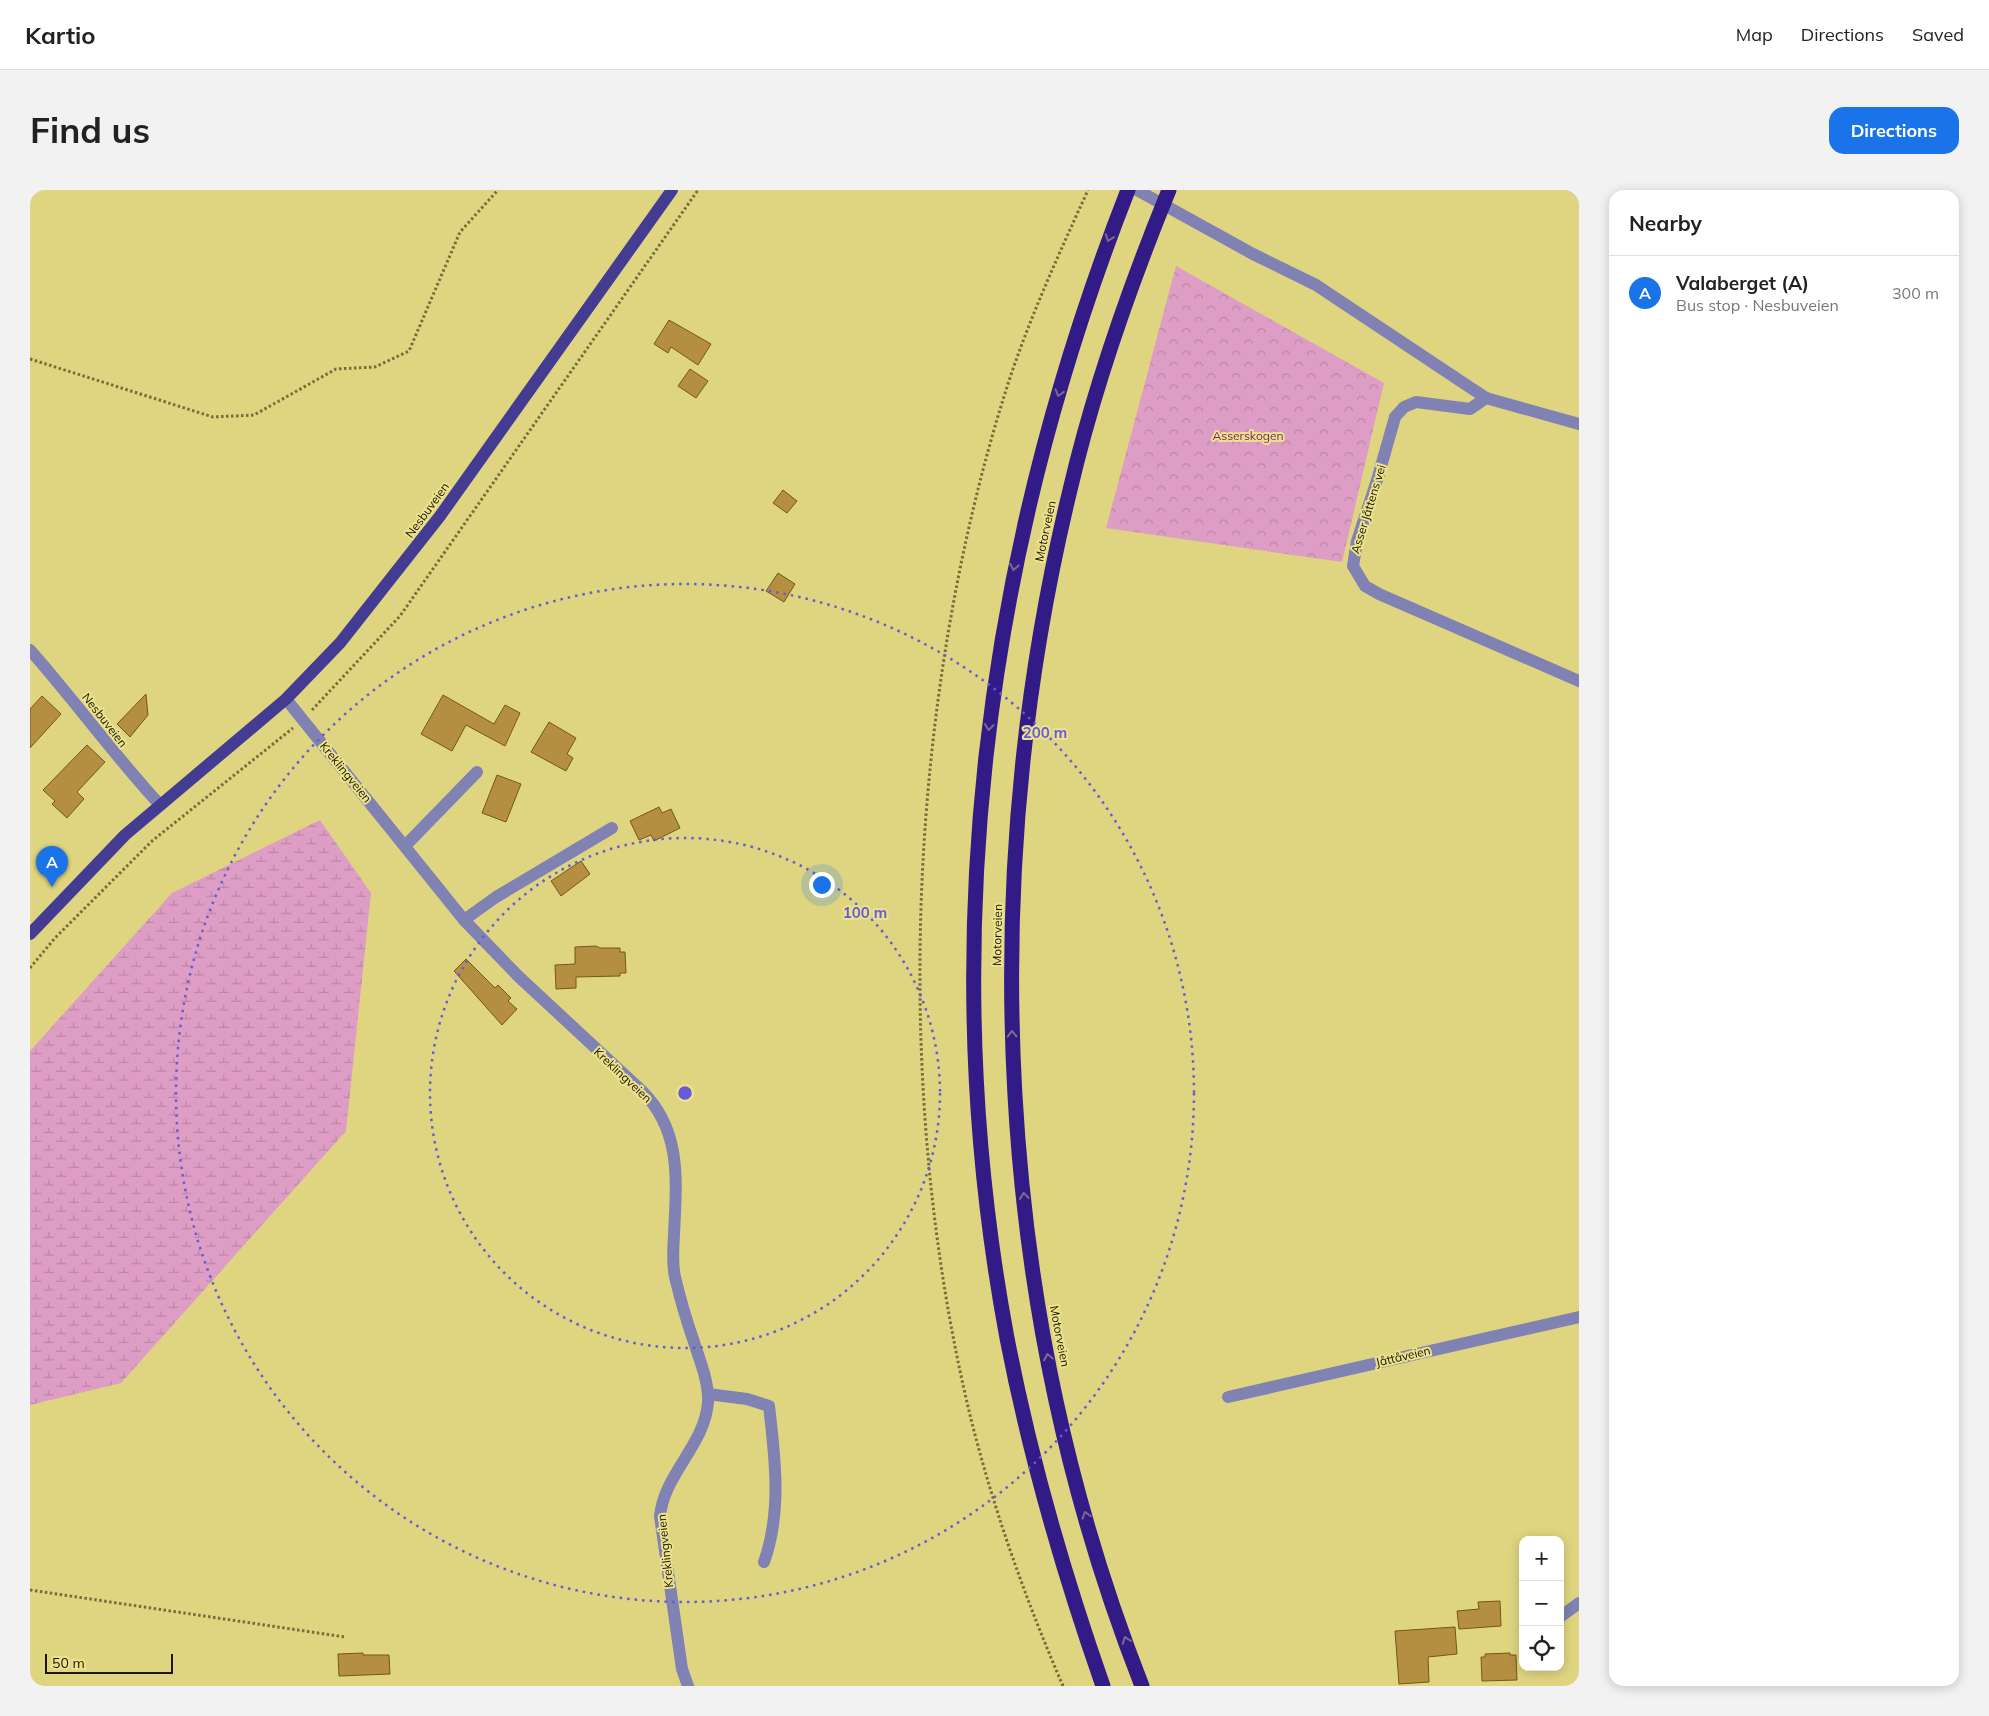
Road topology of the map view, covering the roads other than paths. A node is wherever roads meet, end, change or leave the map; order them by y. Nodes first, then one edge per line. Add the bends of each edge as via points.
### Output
1 (672, 190) edge
2 (1128, 190) edge
3 (1137, 190) edge
4 (1169, 190) edge
5 (1486, 398) junction
6 (1579, 424) edge
7 (30, 650) edge
8 (1579, 681) edge
9 (286, 699) junction
10 (477, 772) dead end
11 (160, 805) junction
12 (612, 828) dead end
13 (405, 846) junction
14 (464, 920) junction
15 (30, 934) edge
16 (1579, 1317) edge
17 (708, 1394) junction
18 (1228, 1397) dead end
19 (764, 1562) dead end
20 (1579, 1603) edge
21 (1564, 1614) edge
22 (688, 1686) edge
23 (1103, 1686) edge
24 (1142, 1686) edge

1 - 9 main road, Nesbuveien via 440,516 340,643
2 -> 23 highway, Motorveien via 1050,421 1020,540 990,722 975,907 975,1029 982,1153 1001,1301 1019,1396 1046,1507
3 - 5 street via 1253,254 1316,284
24 -> 4 highway, Motorveien via 1084,1506 1043,1329 1019,1151 1011,968 1020,782 1036,663 1058,542 1106,363
5 - 6 street
5 - 8 street, Asser Jåttens vei via 1470,409 1416,402 1404,407 1395,417 1357,541 1353,566 1366,586 1378,594
7 - 11 street, Nesbuveien via 90,720 120,762
9 - 11 main road, Nesbuveien
9 - 13 street, Kreklingveien
10 - 13 street
11 - 15 main road, Nesbuveien via 120,841
12 - 14 street via 496,897
13 - 14 street, Kreklingveien
14 - 17 street, Kreklingveien via 518,976 658,1108 672,1144 677,1171 674,1275
16 - 18 street, Jåttåveien
17 - 19 street via 747,1399 769,1406 776,1504 774,1529
17 - 22 street, Kreklingveien via 706,1411 693,1448 664,1497 660,1516 682,1670
20 - 21 street

